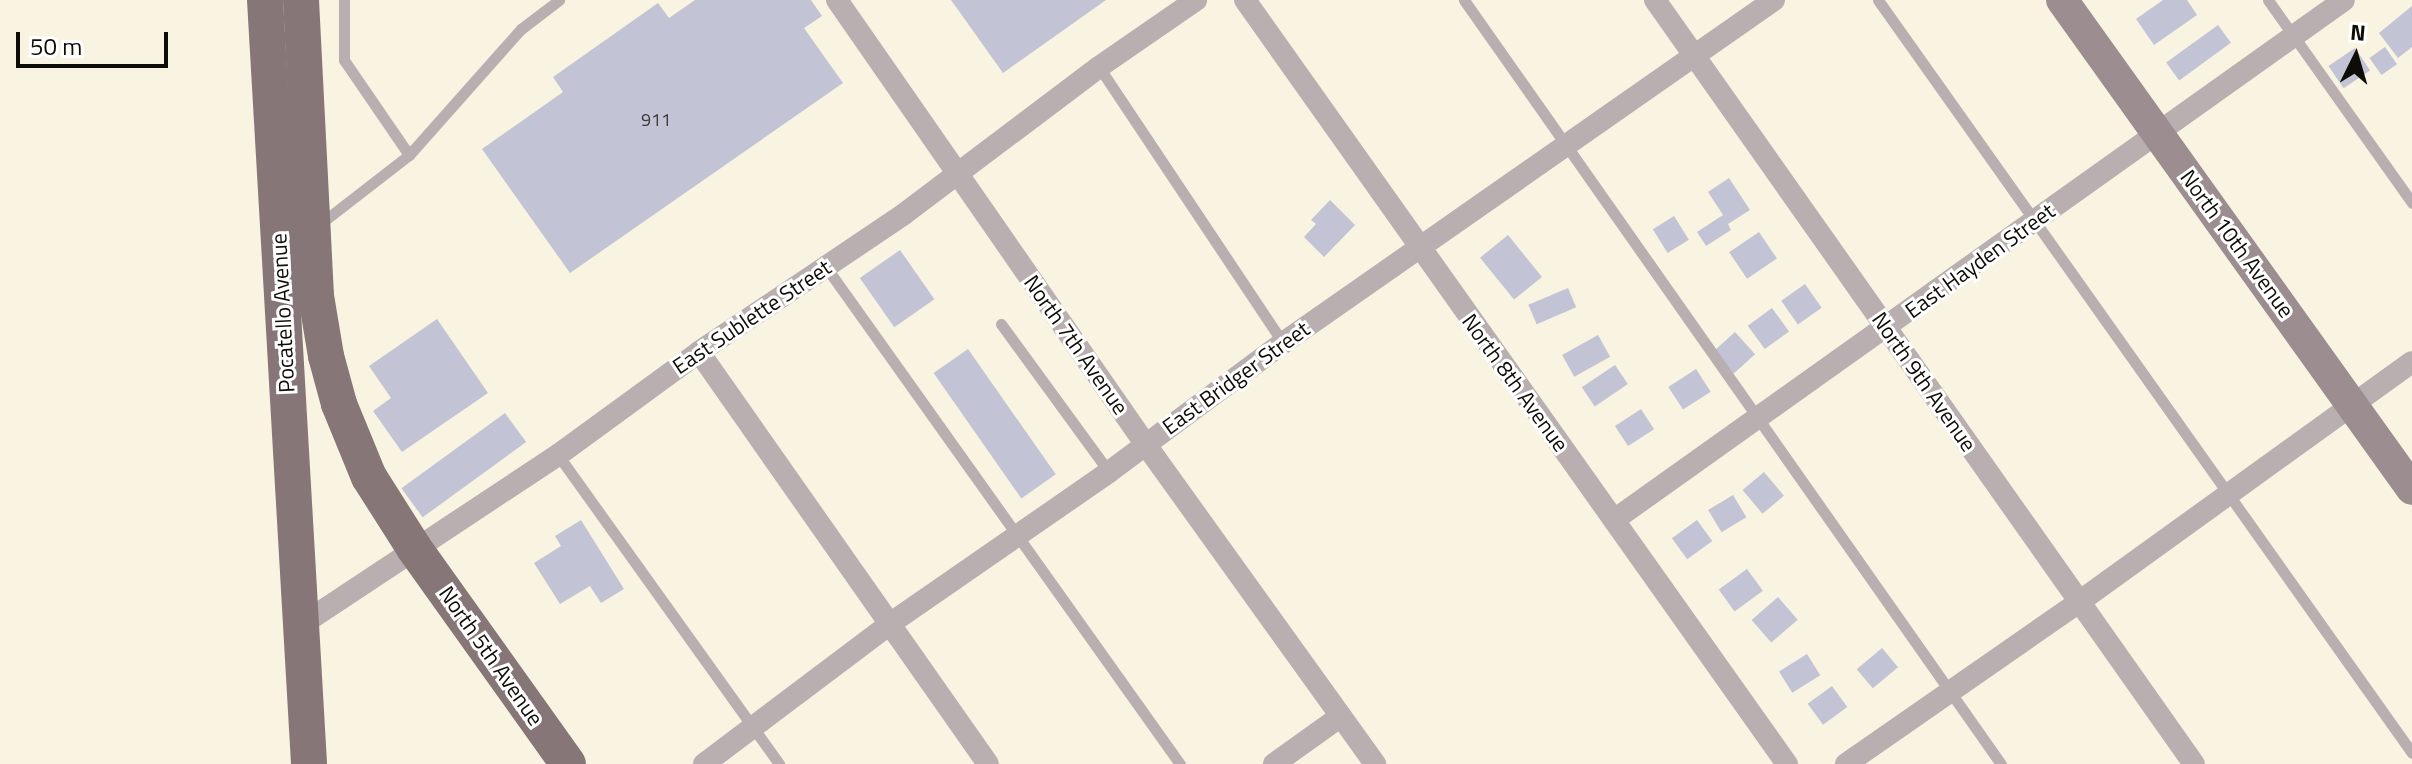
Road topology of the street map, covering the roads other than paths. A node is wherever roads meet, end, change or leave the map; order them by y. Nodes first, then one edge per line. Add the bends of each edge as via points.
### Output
1 (265, 0) edge
2 (301, 0) edge
3 (344, 0) edge
4 (559, 0) edge
5 (837, 0) edge
6 (1196, 0) edge
7 (1245, 0) edge
8 (1464, 0) edge
9 (1655, 0) edge
10 (1774, 0) edge
11 (1878, 0) edge
12 (2062, 0) edge
13 (2268, 0) edge
14 (2344, 0) edge
15 (2294, 36) junction
16 (1695, 57) junction
17 (1099, 67) junction
18 (2157, 133) junction
19 (1566, 146) junction
20 (409, 155) junction
21 (956, 175) junction
22 (2412, 203) edge
23 (2034, 220) junction
24 (313, 230) junction
25 (1419, 250) junction
26 (826, 267) junction
27 (1001, 324) dead end
28 (1886, 329) junction
29 (1283, 343) junction
30 (699, 352) junction
31 (2412, 362) edge
32 (2352, 405) junction
33 (1757, 417) junction
34 (1146, 445) junction
35 (558, 455) junction
36 (1109, 472) junction
37 (2412, 489) edge
38 (2228, 493) junction
39 (1614, 520) junction
40 (1018, 537) junction
41 (414, 548) junction
42 (2079, 602) junction
43 (891, 623) junction
44 (301, 625) junction
45 (1949, 691) junction
46 (1341, 716) junction
47 (753, 728) junction
48 (2412, 753) edge
49 (309, 764) edge
50 (568, 764) edge
51 (704, 764) edge
52 (779, 764) edge
53 (988, 764) edge
54 (1180, 764) edge
55 (1274, 764) edge
56 (1375, 764) edge
57 (1787, 764) edge
58 (1846, 764) edge
59 (2001, 764) edge
60 (2194, 764) edge

1 - 44 main road, Pocatello Avenue
2 - 24 main road, Pocatello Avenue
3 - 20 lane via 344,60
4 - 20 lane via 521,29
5 - 21 street, North 7th Avenue
6 - 17 street, East Sublette Street
7 - 25 street, North 8th Avenue
8 - 19 lane
9 - 16 street, North 9th Avenue
10 - 16 street, East Bridger Street
11 - 23 lane
12 - 18 street, North 10th Avenue
13 - 15 lane
14 - 15 street, East Hayden Street
15 - 18 street, East Hayden Street
15 - 22 lane
16 - 19 street, East Bridger Street
16 - 28 street, North 9th Avenue
17 - 21 street, East Sublette Street
17 - 29 lane
18 - 23 street, East Hayden Street
18 - 32 street, North 10th Avenue
19 - 25 street, East Bridger Street
19 - 33 lane
20 - 24 lane
21 - 26 street, East Sublette Street
21 - 34 street, North 7th Avenue
23 - 28 street, East Hayden Street
23 - 38 lane
24 - 41 main road, Pocatello Avenue via 316,296 339,404 369,477
25 - 29 street, East Bridger Street
25 - 39 street, North 8th Avenue
26 - 30 street, East Sublette Street
26 - 40 lane
27 - 36 lane
28 - 33 street, East Hayden Street
28 - 42 street, North 9th Avenue
29 - 34 street, East Bridger Street
30 - 35 street, East Sublette Street
30 - 43 street
31 - 32 street
32 - 37 street, North 10th Avenue
32 - 38 street
33 - 39 street, East Hayden Street
33 - 45 lane
34 - 36 street, East Bridger Street
34 - 46 street, North 7th Avenue
35 - 41 street, East Sublette Street
35 - 47 lane
36 - 40 street, East Bridger Street
38 - 42 street
38 - 48 lane
39 - 57 street, North 8th Avenue
40 - 43 street, East Bridger Street
40 - 54 lane
41 - 44 street, East Sublette Street
41 - 50 main road, North 5th Avenue
42 - 45 street
42 - 60 street, North 9th Avenue
43 - 47 street, East Bridger Street
43 - 53 street
44 - 49 main road, Pocatello Avenue
45 - 58 street
45 - 59 lane
46 - 55 street
46 - 56 street, North 7th Avenue
47 - 51 street, East Bridger Street
47 - 52 lane

